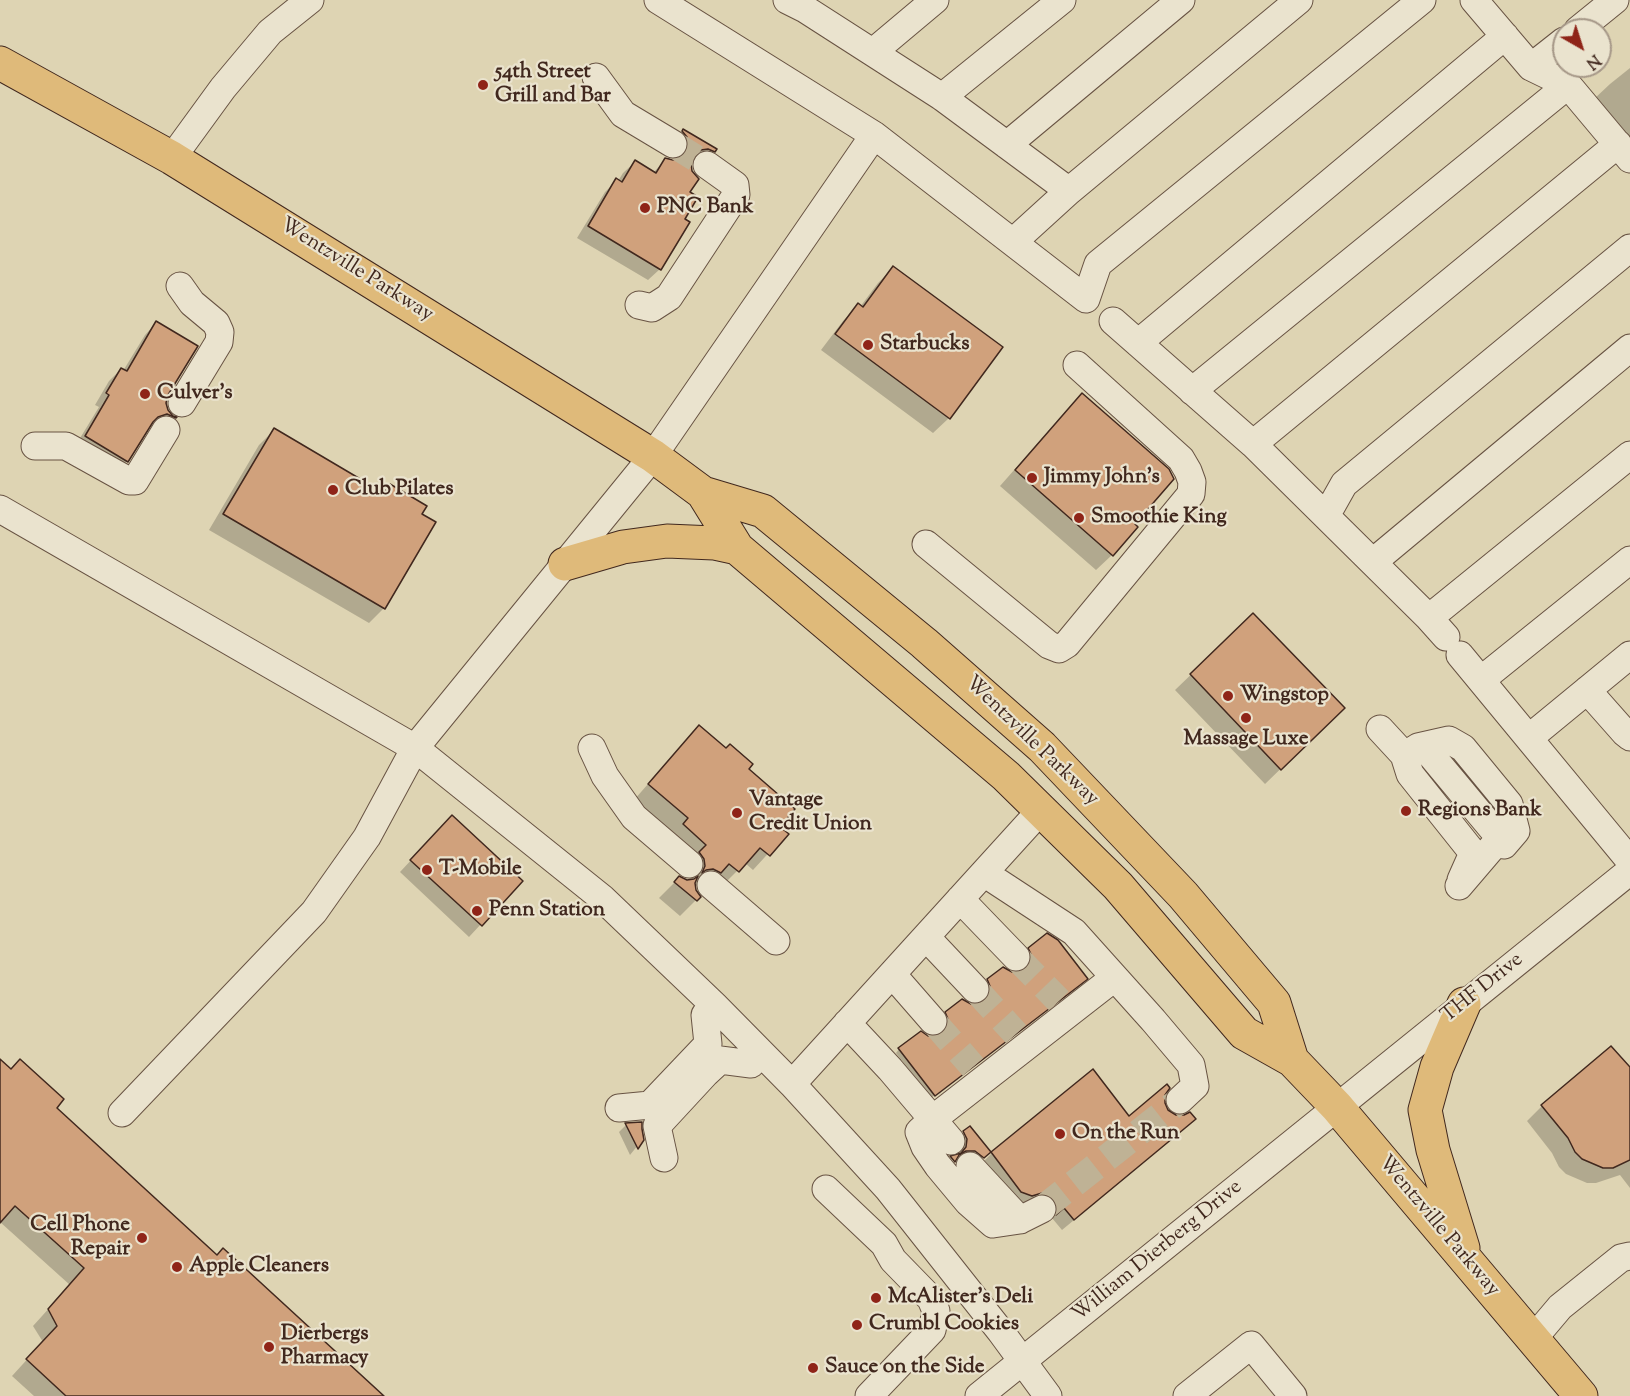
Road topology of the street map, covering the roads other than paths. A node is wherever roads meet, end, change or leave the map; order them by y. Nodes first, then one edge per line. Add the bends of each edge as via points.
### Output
1 (310, 0) edge
2 (935, 0) edge
3 (1062, 0) edge
4 (1182, 0) edge
5 (1299, 0) edge
6 (1422, 0) edge
7 (1474, 0) edge
8 (1615, 0) edge
9 (803, 3) edge
10 (675, 4) edge
11 (1593, 18) edge
12 (1505, 36) junction
13 (1552, 50) edge
14 (873, 52) junction
15 (0, 63) edge
16 (1531, 67) junction
17 (596, 77) dead end
18 (1568, 85) junction
19 (942, 97) junction
20 (874, 135) junction
21 (673, 144) tunnel mouth
22 (1007, 145) junction
23 (1624, 151) edge
24 (172, 158) junction
25 (707, 165) tunnel mouth
26 (1069, 191) junction
27 (1013, 242) junction
28 (1630, 248) edge
29 (180, 286) dead end
30 (639, 305) dead end
31 (1113, 321) dead end
32 (1138, 343) junction
33 (1630, 348) edge
34 (1077, 365) dead end
35 (1192, 391) junction
36 (182, 403) dead end
37 (166, 430) dead end
38 (1253, 444) junction
39 (35, 446) dead end
40 (1630, 455) edge
41 (653, 456) junction
42 (704, 493) junction
43 (0, 509) edge
44 (1326, 516) junction
45 (927, 544) dead end
46 (736, 548) junction
47 (1630, 560) edge
48 (1372, 562) junction
49 (565, 564) junction
50 (1445, 637) junction
51 (1630, 655) edge
52 (1481, 680) junction
53 (1587, 690) junction
54 (1380, 729) dead end
55 (1630, 737) edge
56 (1529, 738) junction
57 (415, 748) junction
58 (592, 748) dead end
59 (1404, 755) junction
60 (1041, 810) junction
61 (1630, 861) edge
62 (689, 864) dead end
63 (1630, 871) edge
64 (984, 873) junction
65 (711, 885) dead end
66 (1459, 886) junction
67 (960, 899) junction
68 (926, 937) junction
69 (776, 941) dead end
70 (1016, 957) tunnel mouth
71 (892, 974) junction
72 (1114, 978) junction
73 (975, 989) tunnel mouth
74 (1464, 1004) junction
75 (705, 1015) dead end
76 (933, 1021) tunnel mouth
77 (847, 1023) junction
78 (1292, 1060) junction
79 (752, 1064) dead end
80 (792, 1084) junction
81 (1180, 1100) tunnel mouth
82 (1337, 1107) junction
83 (619, 1108) dead end
84 (122, 1113) dead end
85 (933, 1119) junction
86 (951, 1141) dead end
87 (664, 1158) dead end
88 (970, 1166) dead end
89 (826, 1189) dead end
90 (1630, 1256) edge
91 (1467, 1261) junction
92 (1533, 1339) junction
93 (1023, 1361) junction
94 (1190, 1395) edge
95 (869, 1396) edge
96 (979, 1396) edge
97 (1048, 1396) edge
98 (1293, 1396) edge
99 (1581, 1396) edge

1 - 24 street via 270,32
2 - 14 street
3 - 19 street
4 - 22 street
5 - 26 street
6 - 27 street via 1098,264 1086,299
7 - 12 street
8 - 11 street
9 - 14 street
10 - 20 street
12 - 16 street
12 - 32 street
13 - 16 street
14 - 19 street
15 - 24 main road, Wentzville Parkway
16 - 18 street
17 - 21 street via 623,114
18 - 23 street
18 - 35 street
19 - 22 street
20 - 27 street
20 - 41 street
22 - 26 street
23 - 38 street
24 - 41 main road, Wentzville Parkway
25 - 30 street via 735,185 735,195 669,297 652,308
26 - 27 street
28 - 44 street via 1344,484
29 - 36 street via 220,332 219,342
31 - 32 street
32 - 35 street
33 - 48 street
34 - 45 street via 1181,459 1188,471 1191,494 1067,644 1059,649 1050,645
35 - 38 street
37 - 39 street via 135,480 129,481 66,446
38 - 44 street
40 - 50 street
41 - 42 main road, Wentzville Parkway
41 - 49 street
42 - 46 main road, Wentzville Parkway
42 - 78 main road, Wentzville Parkway via 764,511 1042,747 1184,895 1274,1003
43 - 57 street
44 - 48 street
46 - 49 main road via 667,541 623,547
46 - 60 main road, Wentzville Parkway
47 - 52 street
48 - 50 street
49 - 57 street
50 - 52 street
51 - 53 street
52 - 56 street
53 - 55 street
53 - 56 street
54 - 59 street
56 - 61 street
57 - 80 street via 602,898
57 - 84 street via 367,837 314,912
58 - 62 street via 605,776 634,818
59 - 66 street via 1402,783 1459,852
59 - 66 street via 1426,749 1500,838
59 - 66 street via 1438,742 1508,826 1504,845
60 - 64 street
60 - 78 main road, Wentzville Parkway via 1118,886 1244,1032
63 - 74 street, THF Drive
64 - 67 street
64 - 72 street via 1074,932
65 - 69 street
67 - 68 street
67 - 70 street
68 - 71 street
68 - 73 street
71 - 76 street
71 - 77 street
72 - 81 street via 1191,1065 1195,1086
72 - 85 street via 1064,1007 1021,1040 978,1074
74 - 82 street, THF Drive
74 - 91 main road via 1437,1066 1425,1110 1432,1150
75 - 83 street via 708,1044 650,1105
77 - 80 street
77 - 85 street
78 - 82 main road, Wentzville Parkway
79 - 87 street via 720,1060 706,1073 657,1126
80 - 93 street via 888,1189
82 - 91 main road, Wentzville Parkway
82 - 93 street, William Dierberg Drive
85 - 86 street
85 - 88 street via 919,1132 925,1147 968,1202 993,1224 1031,1214
89 - 95 street via 884,1244 893,1260 931,1299 936,1311 932,1330
90 - 92 street via 1621,1258 1560,1307
91 - 92 main road, Wentzville Parkway
92 - 99 main road, Wentzville Parkway
93 - 96 street, William Dierberg Drive
93 - 97 street
94 - 98 street via 1251,1345

